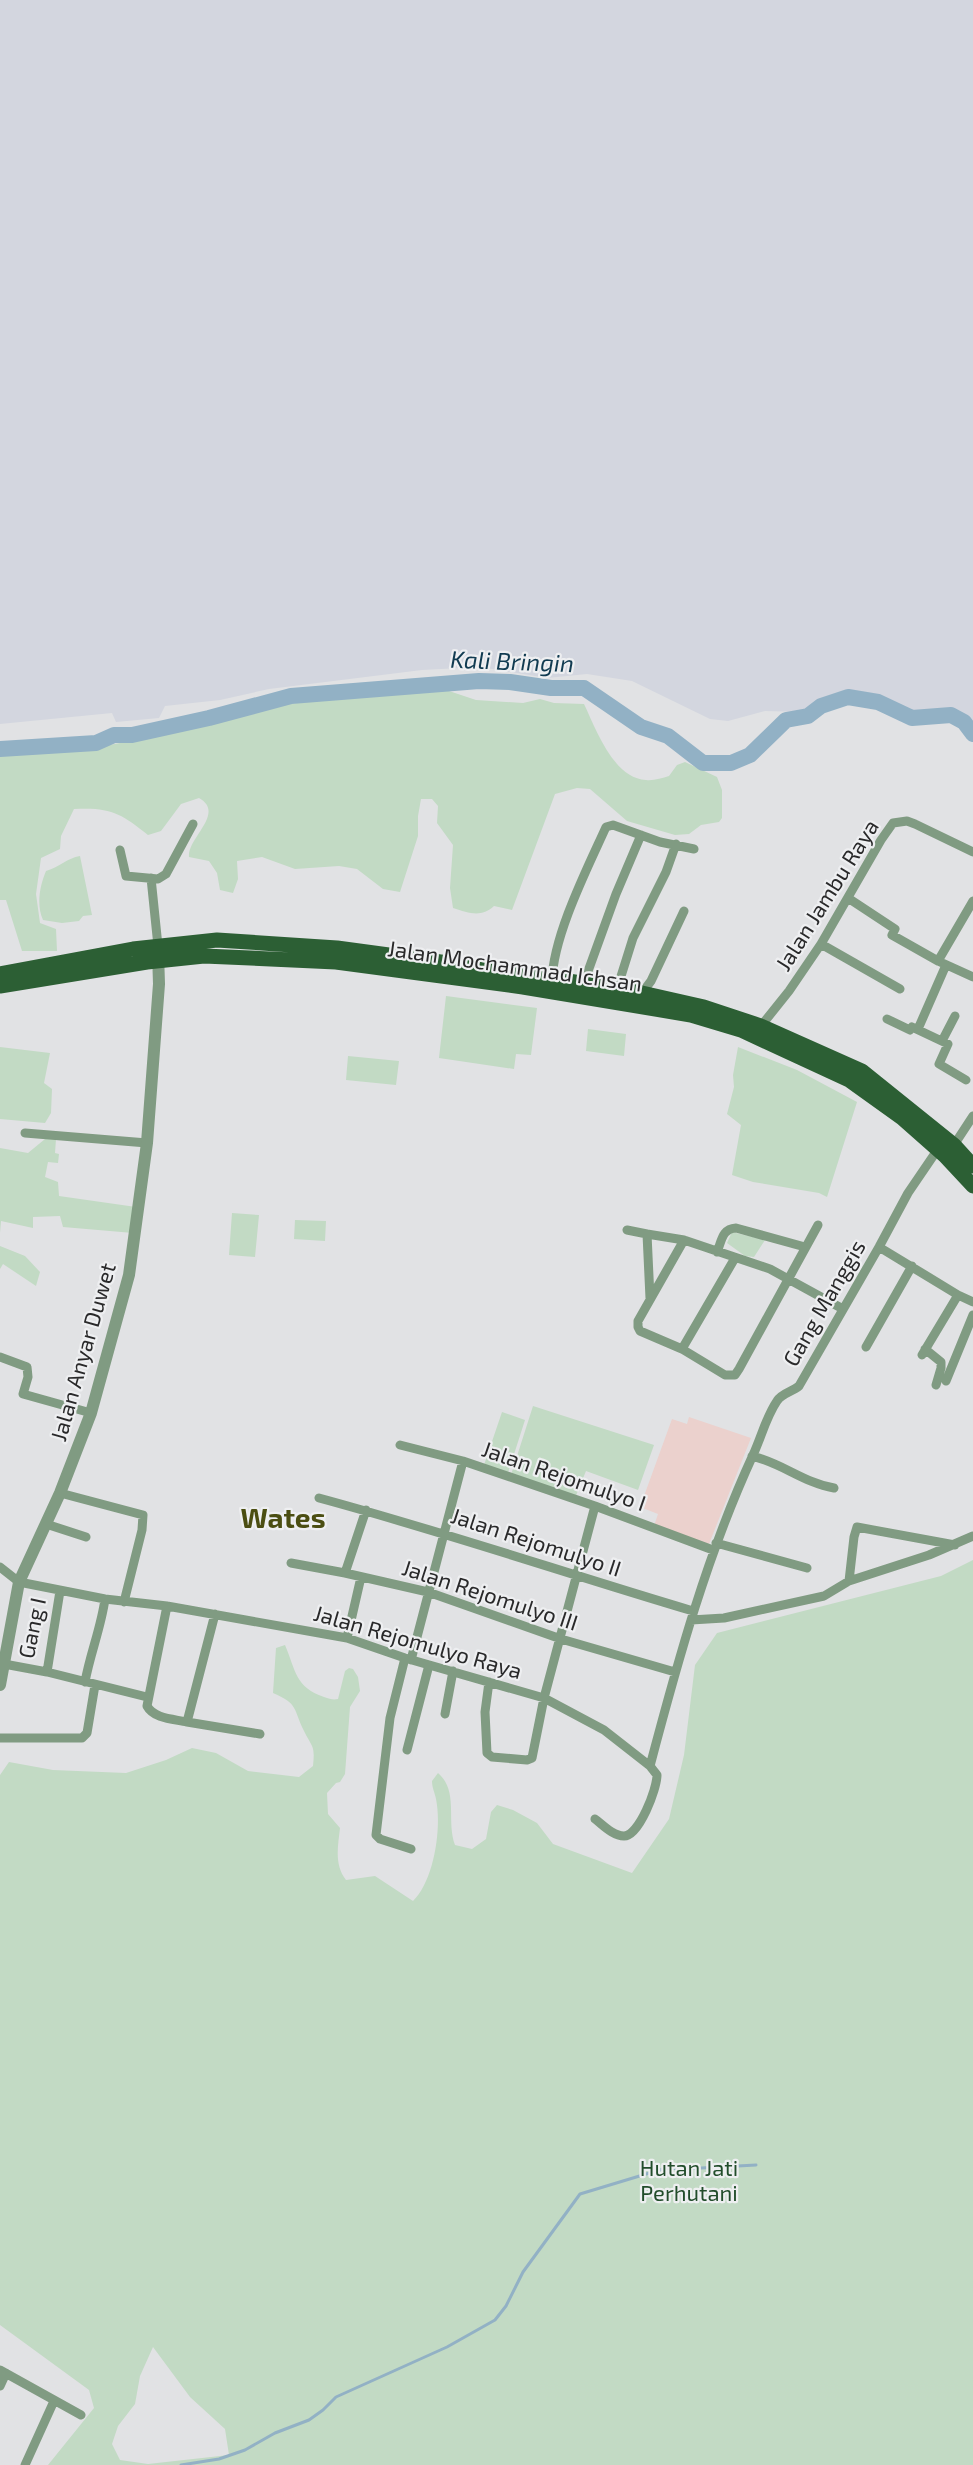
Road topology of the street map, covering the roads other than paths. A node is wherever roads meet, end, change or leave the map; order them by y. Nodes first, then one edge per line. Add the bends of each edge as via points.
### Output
1 (193, 824) dead end
2 (641, 835) junction
3 (676, 844) junction
4 (694, 849) dead end
5 (120, 850) dead end
6 (973, 852) edge
7 (151, 878) junction
8 (848, 898) junction
9 (973, 901) edge
10 (684, 911) dead end
11 (821, 944) junction
12 (158, 953) junction
13 (942, 963) junction
14 (0, 974) edge
15 (973, 977) edge
16 (581, 983) junction
17 (0, 986) edge
18 (552, 986) junction
19 (616, 989) junction
20 (900, 989) dead end
21 (642, 993) junction
22 (955, 1016) dead end
23 (887, 1019) dead end
24 (761, 1026) junction
25 (918, 1029) junction
26 (942, 1041) junction
27 (800, 1049) junction
28 (966, 1080) dead end
29 (973, 1116) edge
30 (25, 1133) dead end
31 (147, 1143) junction
32 (945, 1147) junction
33 (973, 1166) edge
34 (973, 1186) edge
35 (818, 1225) dead end
36 (627, 1230) dead end
37 (647, 1234) junction
38 (684, 1240) junction
39 (805, 1247) junction
40 (879, 1247) junction
41 (717, 1252) junction
42 (735, 1258) junction
43 (912, 1266) junction
44 (789, 1278) junction
45 (958, 1295) junction
46 (650, 1299) junction
47 (973, 1302) edge
48 (843, 1309) junction
49 (973, 1315) edge
50 (866, 1347) dead end
51 (682, 1349) junction
52 (0, 1357) edge
53 (946, 1381) dead end
54 (936, 1385) dead end
55 (91, 1413) junction
56 (400, 1445) dead end
57 (753, 1456) junction
58 (463, 1461) junction
59 (834, 1488) dead end
60 (60, 1493) junction
61 (320, 1498) dead end
62 (595, 1506) junction
63 (366, 1510) junction
64 (46, 1524) junction
65 (445, 1533) junction
66 (973, 1536) edge
67 (86, 1537) dead end
68 (955, 1545) junction
69 (714, 1546) junction
70 (291, 1563) dead end
71 (0, 1567) edge
72 (807, 1568) dead end
73 (345, 1573) junction
74 (576, 1576) junction
75 (361, 1577) junction
76 (849, 1581) junction
77 (19, 1582) junction
78 (60, 1591) junction
79 (428, 1592) junction
80 (105, 1599) junction
81 (124, 1602) junction
82 (167, 1606) junction
83 (215, 1614) junction
84 (692, 1616) junction
85 (347, 1638) junction
86 (561, 1639) junction
87 (408, 1659) junction
88 (429, 1665) junction
89 (453, 1671) junction
90 (47, 1672) junction
91 (675, 1672) junction
92 (1, 1674) edge
93 (489, 1682) junction
94 (90, 1684) junction
95 (147, 1697) junction
96 (544, 1698) junction
97 (445, 1714) dead end
98 (188, 1722) junction
99 (260, 1734) dead end
100 (0, 1738) edge
101 (407, 1750) dead end
102 (650, 1766) junction
103 (595, 1819) dead end
104 (411, 1849) dead end
105 (3, 2371) edge
106 (0, 2386) edge
107 (54, 2401) junction
108 (81, 2415) dead end
109 (25, 2465) edge

1 - 7 street via 166,874
2 - 3 street
2 - 16 street
2 - 18 street via 613,825 606,827 556,950
3 - 4 street
3 - 19 street via 633,938
5 - 7 street via 126,876
6 - 8 street, Jalan Jambu Raya via 907,821 893,823
7 - 12 street
8 - 11 street, Jalan Jambu Raya
8 - 13 street via 895,929 892,936
9 - 13 street
10 - 21 street
11 - 20 street
11 - 24 street, Jalan Jambu Raya
12 - 14 main road, Jalan Mochammad Ichsan
12 - 17 main road, Jalan Mochammad Ichsan
12 - 18 main road, Jalan Mochammad Ichsan via 217,940 326,947
12 - 31 street, Jalan Anyar Duwet
13 - 15 street
13 - 25 street
16 - 18 main road, Jalan Mochammad Ichsan
16 - 19 main road, Jalan Mochammad Ichsan
18 - 27 main road, Jalan Mochammad Ichsan via 691,1015
19 - 21 main road, Jalan Mochammad Ichsan
21 - 24 main road, Jalan Mochammad Ichsan via 704,1007
22 - 26 street
23 - 25 street via 910,1030
24 - 27 main road, Jalan Mochammad Ichsan
25 - 26 street
26 - 28 street via 948,1045 939,1064
27 - 32 main road, Jalan Mochammad Ichsan via 862,1071
29 - 32 street, Gang Manggis
30 - 31 street
31 - 55 street, Jalan Anyar Duwet via 129,1275
32 - 33 main road, Jalan Mochammad Ichsan
32 - 34 main road, Jalan Mochammad Ichsan
32 - 40 street, Gang Manggis via 908,1193
35 - 39 street
36 - 37 street
37 - 38 street
37 - 46 street
38 - 41 street
38 - 46 street
39 - 41 street via 736,1228 725,1231
39 - 44 street
40 - 43 street
40 - 48 street, Gang Manggis
41 - 42 street
42 - 44 street
42 - 51 street
43 - 45 street
43 - 50 street
44 - 48 street
44 - 51 street via 735,1375 725,1376
45 - 47 street
45 - 54 street via 924,1352 940,1362
46 - 51 street via 638,1321 640,1331
48 - 57 street, Gang Manggis via 799,1386 777,1401
49 - 53 street
52 - 55 street via 27,1367 23,1394
55 - 60 street, Jalan Anyar Duwet
56 - 58 street, Jalan Rejomulyo I
57 - 59 street
57 - 69 street, Gang Manggis
58 - 62 street, Jalan Rejomulyo I
58 - 65 street
60 - 64 street, Jalan Anyar Duwet
60 - 81 street via 143,1515
61 - 63 street, Jalan Rejomulyo II
62 - 69 street, Jalan Rejomulyo I
62 - 74 street
63 - 65 street, Jalan Rejomulyo II
63 - 73 street
64 - 67 street
64 - 77 street, Jalan Anyar Duwet
65 - 74 street, Jalan Rejomulyo II
65 - 79 street
66 - 68 street
68 - 76 street
68 - 76 street via 857,1527
69 - 72 street, Jalan Rejomulyo I
69 - 84 street, Gang Manggis
70 - 73 street, Jalan Rejomulyo III
71 - 77 street
73 - 75 street, Jalan Rejomulyo III
74 - 84 street, Jalan Rejomulyo II
74 - 86 street
75 - 79 street, Jalan Rejomulyo III
75 - 85 street
76 - 84 street via 824,1596 724,1618
77 - 78 street, Jalan Rejomulyo Raya
77 - 92 street, Jalan Anyar Duwet
78 - 80 street, Jalan Rejomulyo Raya
78 - 90 street, Gang I
79 - 86 street, Jalan Rejomulyo III
79 - 87 street
80 - 81 street, Jalan Rejomulyo Raya
80 - 94 street via 91,1653
81 - 82 street, Jalan Rejomulyo Raya
82 - 83 street, Jalan Rejomulyo Raya
82 - 95 street
83 - 85 street, Jalan Rejomulyo Raya
83 - 98 street
84 - 91 street, Gang Manggis
85 - 87 street, Jalan Rejomulyo Raya
86 - 91 street, Jalan Rejomulyo III
86 - 96 street
87 - 88 street, Jalan Rejomulyo Raya
87 - 104 street via 390,1718 376,1835
88 - 89 street, Jalan Rejomulyo Raya
88 - 101 street
89 - 93 street, Jalan Rejomulyo Raya
89 - 97 street
90 - 92 street, Gang I
90 - 94 street
91 - 102 street, Gang Manggis
93 - 96 street, Jalan Rejomulyo Raya
93 - 96 street via 486,1747 492,1757 532,1758
94 - 95 street
94 - 100 street via 87,1733 82,1738
95 - 98 street via 150,1711
96 - 102 street, Jalan Rejomulyo Raya via 604,1730
98 - 99 street
102 - 103 street via 657,1775 654,1795 634,1832 627,1836 613,1833
105 - 106 street
105 - 107 street
107 - 108 street
107 - 109 street

